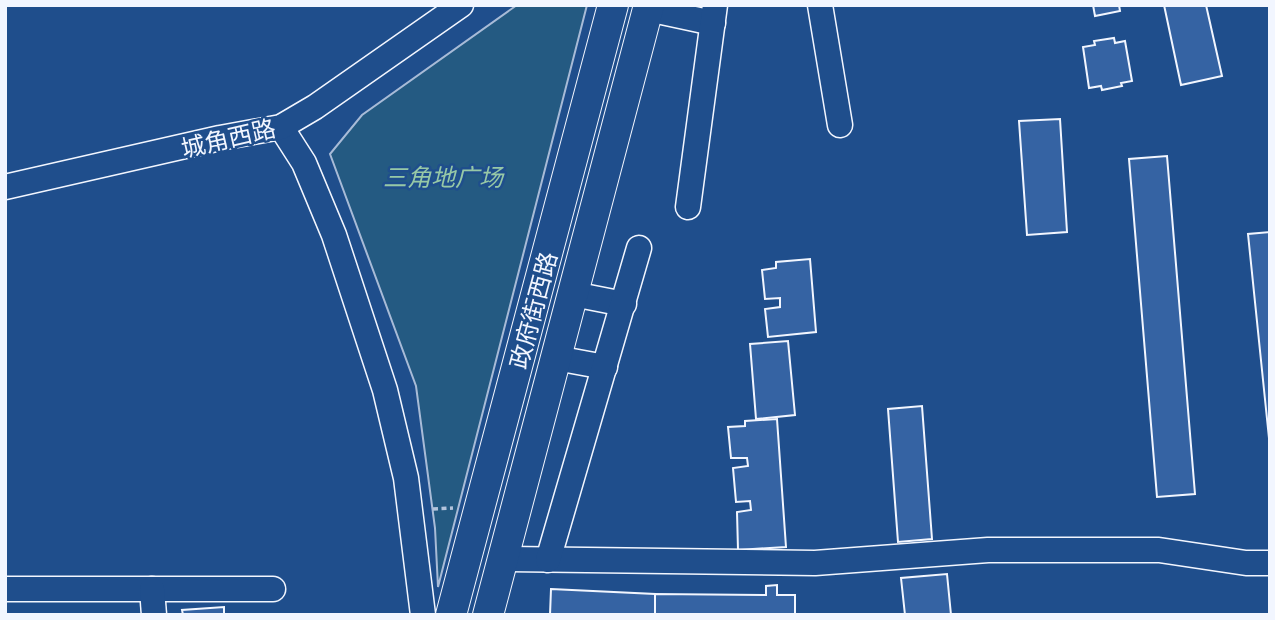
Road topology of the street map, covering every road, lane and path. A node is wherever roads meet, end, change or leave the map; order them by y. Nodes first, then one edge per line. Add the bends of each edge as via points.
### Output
1 (461, 5) edge
2 (613, 5) edge
3 (820, 5) edge
4 (648, 7) edge
5 (714, 14) edge
6 (841, 125) dead end
7 (281, 127) junction
8 (5, 187) edge
9 (688, 207) dead end
10 (639, 248) dead end
11 (573, 294) junction
12 (624, 304) junction
13 (556, 358) junction
14 (605, 367) junction
15 (431, 509) dead end
16 (458, 509) dead end
17 (504, 559) junction
18 (548, 560) junction
19 (1270, 563) edge
20 (5, 589) edge
21 (152, 589) junction
22 (273, 589) dead end
23 (154, 615) edge
24 (422, 615) edge
25 (451, 615) edge
26 (488, 615) edge

1 - 7 street, 城角西路
2 - 25 main road, 政府街西路
3 - 6 street
4 - 5 street
4 - 11 main road, 政府街西路
5 - 9 street
7 - 8 street, 城角西路
7 - 24 street via 304,163 334,235 388,403 408,490
10 - 12 street
11 - 12 street
11 - 13 main road, 政府街西路
12 - 14 street
13 - 14 street
13 - 17 main road, 政府街西路
14 - 18 street
15 - 16 path
17 - 18 street
17 - 26 main road, 政府街西路
18 - 19 street via 815,563 988,550 1159,550
20 - 21 street
21 - 22 street
21 - 23 street

